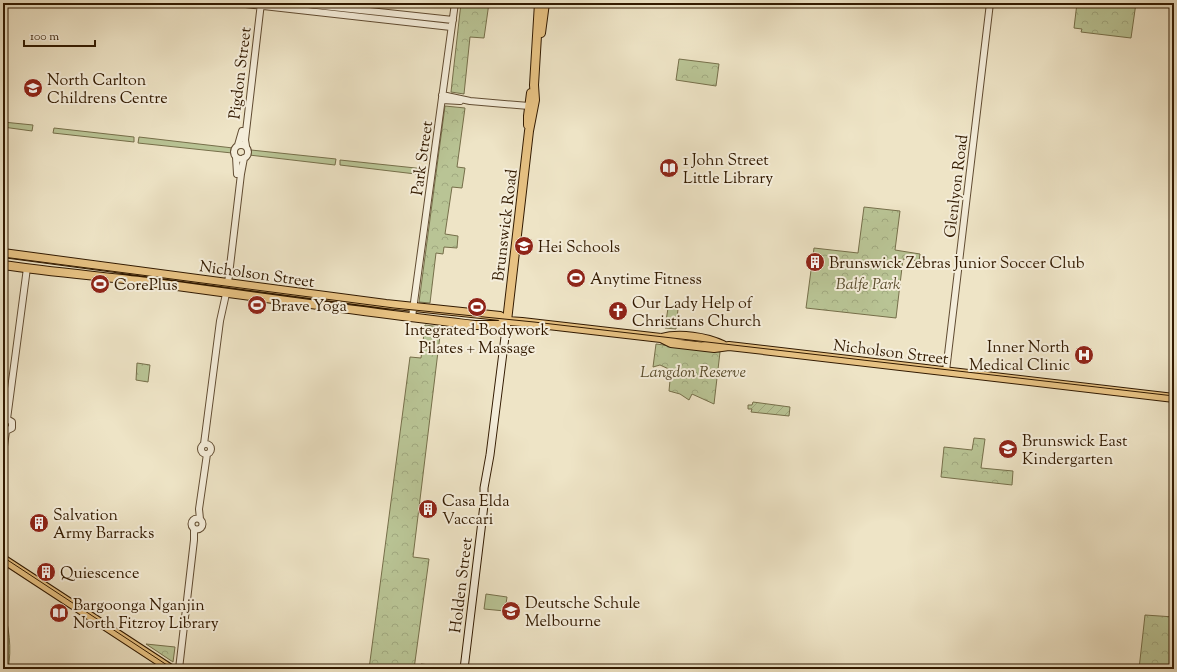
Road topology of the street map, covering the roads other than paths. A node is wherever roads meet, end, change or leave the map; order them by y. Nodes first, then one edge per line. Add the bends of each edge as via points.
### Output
1 (237, 3) edge
2 (291, 3) edge
3 (296, 3) edge
4 (455, 3) edge
5 (539, 3) edge
6 (546, 3) edge
7 (990, 3) edge
8 (259, 4) edge
9 (290, 10) junction
10 (379, 16) junction
11 (452, 20) junction
12 (451, 27) junction
13 (539, 34) junction
14 (442, 98) junction
15 (530, 108) junction
16 (238, 145) junction
17 (246, 146) junction
18 (236, 157) junction
19 (244, 158) junction
20 (3, 253) edge
21 (28, 256) junction
22 (3, 265) edge
23 (27, 268) junction
24 (106, 268) junction
25 (105, 277) junction
26 (226, 282) junction
27 (224, 294) junction
28 (292, 296) junction
29 (414, 307) junction
30 (412, 317) junction
31 (507, 321) junction
32 (946, 371) junction
33 (1174, 398) edge
34 (5, 419) edge
35 (4, 430) edge
36 (3, 454) edge
37 (197, 519) junction
38 (196, 529) junction
39 (3, 559) edge
40 (171, 669) edge
41 (179, 669) edge
42 (464, 669) edge

1 - 8 street
2 - 9 street
3 - 10 street
4 - 11 street, Park Street
5 - 13 main road, Brunswick Road
6 - 13 main road, Brunswick Road
7 - 32 street, Glenlyon Road
8 - 9 street
8 - 16 street, Pigdon Street
8 - 17 street, Pigdon Street via 244,142
9 - 10 street
10 - 11 street
10 - 12 street
11 - 12 street, Park Street
12 - 14 street, Park Street
13 - 15 main road, Brunswick Road
14 - 15 street
14 - 29 street, Park Street
15 - 31 main road, Brunswick Road
16 - 17 street
16 - 18 street via 234,154
17 - 19 street via 249,149
18 - 19 street
18 - 26 street
19 - 26 street
20 - 21 main road, Nicholson Street
21 - 23 main road
21 - 24 main road, Nicholson Street
22 - 23 main road, Nicholson Street
23 - 25 main road, Nicholson Street
23 - 34 street
24 - 25 main road
24 - 26 main road, Nicholson Street
25 - 27 main road, Nicholson Street
26 - 27 main road
26 - 28 main road, Nicholson Street
27 - 28 main road, Nicholson Street
27 - 37 street via 206,444 201,448 205,453
28 - 29 main road, Nicholson Street
28 - 30 main road, Nicholson Street
29 - 30 street, Park Street
29 - 31 main road, Nicholson Street via 500,316
30 - 31 main road, Nicholson Street via 475,325
31 - 32 main road, Nicholson Street via 661,338 671,343 714,348 723,345
31 - 42 main road, Holden Street
32 - 33 main road, Nicholson Street
34 - 35 street via 11,421 12,426
35 - 36 street
37 - 38 street via 191,523
37 - 38 street via 202,526
38 - 41 street
39 - 40 main road

